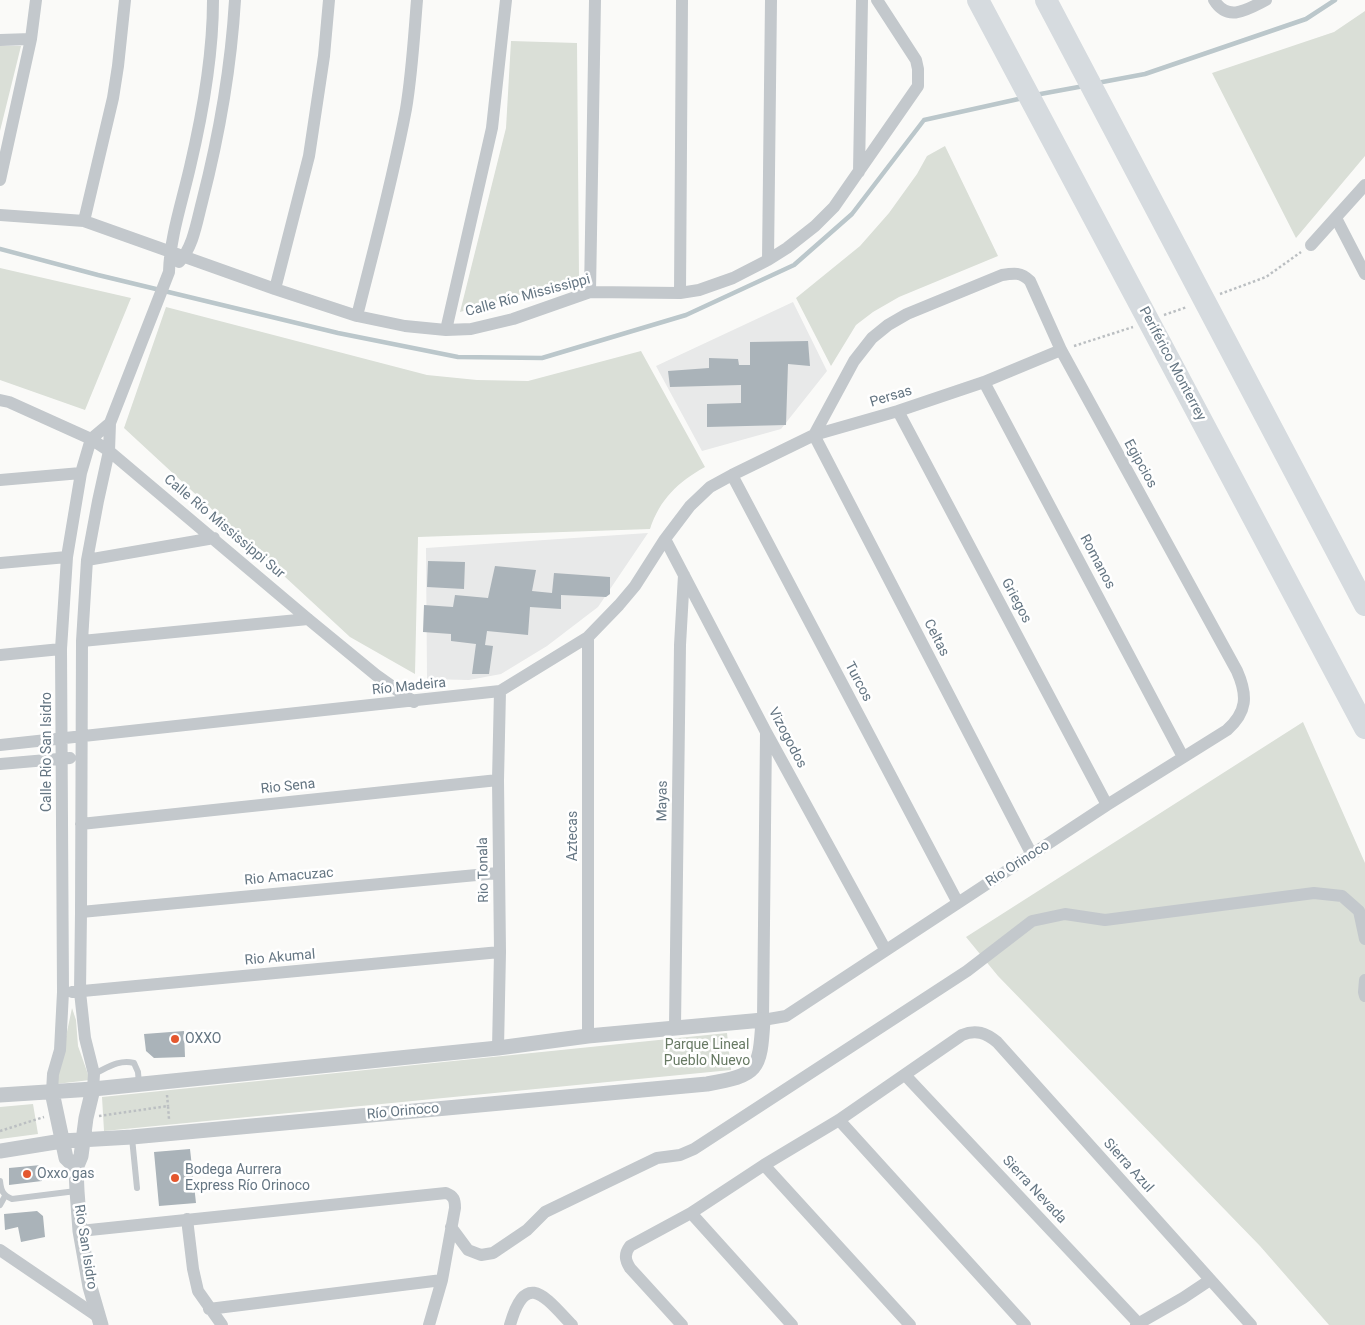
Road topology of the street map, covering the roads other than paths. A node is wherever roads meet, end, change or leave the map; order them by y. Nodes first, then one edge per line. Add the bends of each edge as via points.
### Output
1 (36, 0) edge
2 (125, 0) edge
3 (213, 0) edge
4 (235, 0) edge
5 (329, 0) edge
6 (416, 0) edge
7 (506, 0) edge
8 (595, 0) edge
9 (682, 0) edge
10 (771, 0) edge
11 (862, 0) edge
12 (877, 0) edge
13 (978, 0) edge
14 (1046, 0) edge
15 (1266, 0) edge
16 (1215, 2) edge
17 (32, 39) junction
18 (0, 40) edge
19 (859, 172) junction
20 (0, 180) edge
21 (1365, 185) edge
22 (0, 215) edge
23 (1336, 218) junction
24 (84, 221) junction
25 (1310, 245) road end
26 (169, 252) junction
27 (184, 257) junction
28 (768, 260) junction
29 (1365, 274) edge
30 (167, 277) junction
31 (274, 289) junction
32 (590, 292) junction
33 (680, 292) junction
34 (358, 316) junction
35 (446, 330) junction
36 (1061, 350) junction
37 (984, 382) junction
38 (0, 400) edge
39 (898, 411) junction
40 (110, 423) junction
41 (814, 435) junction
42 (91, 439) junction
43 (109, 451) junction
44 (81, 473) junction
45 (732, 475) junction
46 (0, 480) edge
47 (214, 538) junction
48 (665, 539) junction
49 (68, 557) junction
50 (88, 560) junction
51 (0, 563) edge
52 (684, 575) junction
53 (1365, 605) edge
54 (308, 619) junction
55 (588, 637) junction
56 (82, 641) junction
57 (61, 649) junction
58 (0, 655) edge
59 (1243, 685) joint
60 (500, 691) junction
61 (414, 702) junction
62 (1365, 728) edge
63 (766, 732) junction
64 (81, 736) junction
65 (63, 738) junction
66 (0, 745) edge
67 (81, 757) junction
68 (1183, 757) junction
69 (62, 759) junction
70 (0, 764) edge
71 (498, 780) junction
72 (1107, 806) junction
73 (81, 824) junction
74 (1032, 855) junction
75 (498, 873) junction
76 (958, 903) junction
77 (82, 912) junction
78 (1365, 940) edge
79 (885, 949) junction
80 (500, 952) junction
81 (1365, 980) edge
82 (63, 992) junction
83 (80, 992) junction
84 (1365, 996) edge
85 (763, 1020) junction
86 (675, 1027) junction
87 (588, 1036) junction
88 (498, 1048) junction
89 (906, 1075) junction
90 (94, 1082) junction
91 (139, 1084) junction
92 (52, 1092) junction
93 (0, 1096) edge
94 (838, 1120) junction
95 (132, 1137) junction
96 (83, 1139) junction
97 (62, 1141) junction
98 (0, 1151) edge
99 (764, 1165) junction
100 (76, 1168) junction
101 (0, 1181) edge
102 (137, 1188) dead end
103 (77, 1191) junction
104 (5, 1196) junction
105 (0, 1205) edge
106 (691, 1213) junction
107 (187, 1219) junction
108 (451, 1227) junction
109 (80, 1231) junction
110 (0, 1250) edge
111 (442, 1280) junction
112 (1210, 1280) junction
113 (209, 1308) junction
114 (99, 1320) edge
115 (1139, 1324) edge
116 (222, 1325) edge
117 (428, 1325) edge
118 (510, 1325) edge
119 (572, 1325) edge
120 (682, 1325) edge
121 (792, 1325) edge
122 (910, 1325) edge
123 (1025, 1325) edge
124 (1250, 1325) edge

1 - 17 street
2 - 24 street via 113,98
3 - 26 street via 206,94
4 - 27 street via 222,110 196,224
5 - 31 street via 309,156
6 - 34 street via 406,108
7 - 35 street via 492,128
8 - 32 street
9 - 33 street
10 - 28 street
11 - 19 street
12 - 19 street, Calle Río Mississippi via 916,60 918,86
13 - 62 highway, Periférico Monterrey
14 - 53 highway
15 - 16 street via 1236,13 1225,12
17 - 18 street
17 - 20 street
19 - 28 street, Calle Río Mississippi via 834,207 815,226
21 - 23 street
22 - 24 street, Calle Río Mississippi
23 - 25 street
23 - 29 street
24 - 26 street, Calle Río Mississippi
26 - 27 street, Calle Río Mississippi
26 - 30 street
27 - 30 street
27 - 31 street, Calle Río Mississippi
28 - 33 street, Calle Río Mississippi via 734,278 699,290
30 - 40 street
31 - 34 street, Calle Río Mississippi
32 - 33 street, Calle Río Mississippi
32 - 35 street, Calle Río Mississippi via 513,319 471,329
34 - 35 street, Calle Río Mississippi
36 - 37 street, Persas
36 - 41 street, Egipcios via 1030,281 1018,274 1002,276 907,314 872,338 854,361
36 - 59 street, Egipcios
37 - 39 street, Persas
37 - 68 street, Romanos
38 - 42 street, Calle Río Mississippi Sur
39 - 41 street, Persas
39 - 72 street, Griegos
40 - 42 street
40 - 43 street
41 - 45 street, Persas
41 - 74 street, Celtas
42 - 43 street, Calle Río Mississippi Sur
42 - 44 street, Calle Rio San Isidro
43 - 47 street, Calle Río Mississippi Sur
43 - 50 street
44 - 46 street
44 - 49 street, Calle Rio San Isidro
45 - 48 street, Río Madeira via 710,487 690,506
45 - 76 street, Turcos
47 - 50 street
47 - 54 street, Calle Río Mississippi Sur
48 - 52 street, Vizogodos
48 - 55 street, Río Madeira via 635,586
49 - 51 street
49 - 57 street, Calle Rio San Isidro
50 - 56 street
52 - 63 street, Vizogodos
52 - 86 street, Mayas via 680,645
54 - 56 street
54 - 61 street, Calle Río Mississippi Sur
55 - 60 street, Río Madeira
55 - 87 street, Aztecas
56 - 64 street
57 - 58 street
57 - 65 street, Calle Rio San Isidro
59 - 68 street, Río Orinoco via 1244,702 1237,721
60 - 61 street, Río Madeira
60 - 71 street, Rio Tonala
61 - 64 street, Río Madeira
63 - 79 street, Vizogodos
63 - 85 street
64 - 65 street, Río Madeira
64 - 67 street
65 - 66 street, Río Madeira
65 - 69 street, Calle Rio San Isidro
67 - 69 street
67 - 73 street
68 - 72 street, Río Orinoco
69 - 70 street
69 - 82 street, Calle Rio San Isidro
71 - 73 street, Rio Sena
71 - 75 street, Rio Tonala
72 - 74 street, Río Orinoco
73 - 77 street
74 - 76 street, Río Orinoco
75 - 77 street, Rio Amacuzac
75 - 80 street, Rio Tonala
76 - 79 street, Río Orinoco
77 - 83 street
78 - 108 street via 1359,911 1342,896 1314,892 1104,920 1065,914 1032,921 967,971 694,1149 680,1156 657,1158 545,1212 527,1230 493,1252 481,1255 468,1250
79 - 85 street, Río Orinoco via 786,1016
80 - 83 street, Rio Akumal
80 - 88 street, Rio Tonala
81 - 84 street
82 - 83 street, Rio Akumal
82 - 92 street, Calle Rio San Isidro via 60,1050
83 - 90 street
85 - 86 street, Río Orinoco
85 - 95 street, Río Orinoco via 759,1058 754,1068 746,1075 708,1084
86 - 87 street, Río Orinoco
87 - 88 street, Río Orinoco
88 - 91 street, Río Orinoco
89 - 94 street
89 - 112 street, Sierra Azul via 970,1032 980,1032 997,1042
89 - 115 street, Sierra Nevada
90 - 91 street, Río Orinoco
90 - 91 lane via 118,1062 128,1062 136,1067
90 - 92 street, Río Orinoco
90 - 96 street, Rio San Isidro
92 - 93 street, Río Orinoco
92 - 97 street, Rio San Isidro
94 - 99 street
94 - 123 street
95 - 96 street, Río Orinoco
95 - 102 lane
96 - 97 street, Río Orinoco
96 - 100 street, Rio San Isidro
97 - 98 street, Río Orinoco
97 - 100 street, Rio San Isidro via 66,1158
99 - 106 street
99 - 122 street
100 - 103 street, Rio San Isidro
101 - 104 lane
103 - 104 lane via 12,1200
103 - 109 street, Rio San Isidro
104 - 105 lane
106 - 120 street via 630,1246 626,1256 630,1268
106 - 121 street
107 - 108 street via 446,1193 455,1201
107 - 109 street
107 - 113 street via 198,1291
108 - 111 street
109 - 114 street, Rio San Isidro
110 - 114 street
111 - 113 street
111 - 117 street
112 - 115 street
112 - 124 street, Sierra Azul
113 - 116 street
118 - 119 street via 522,1296 532,1292 545,1296

